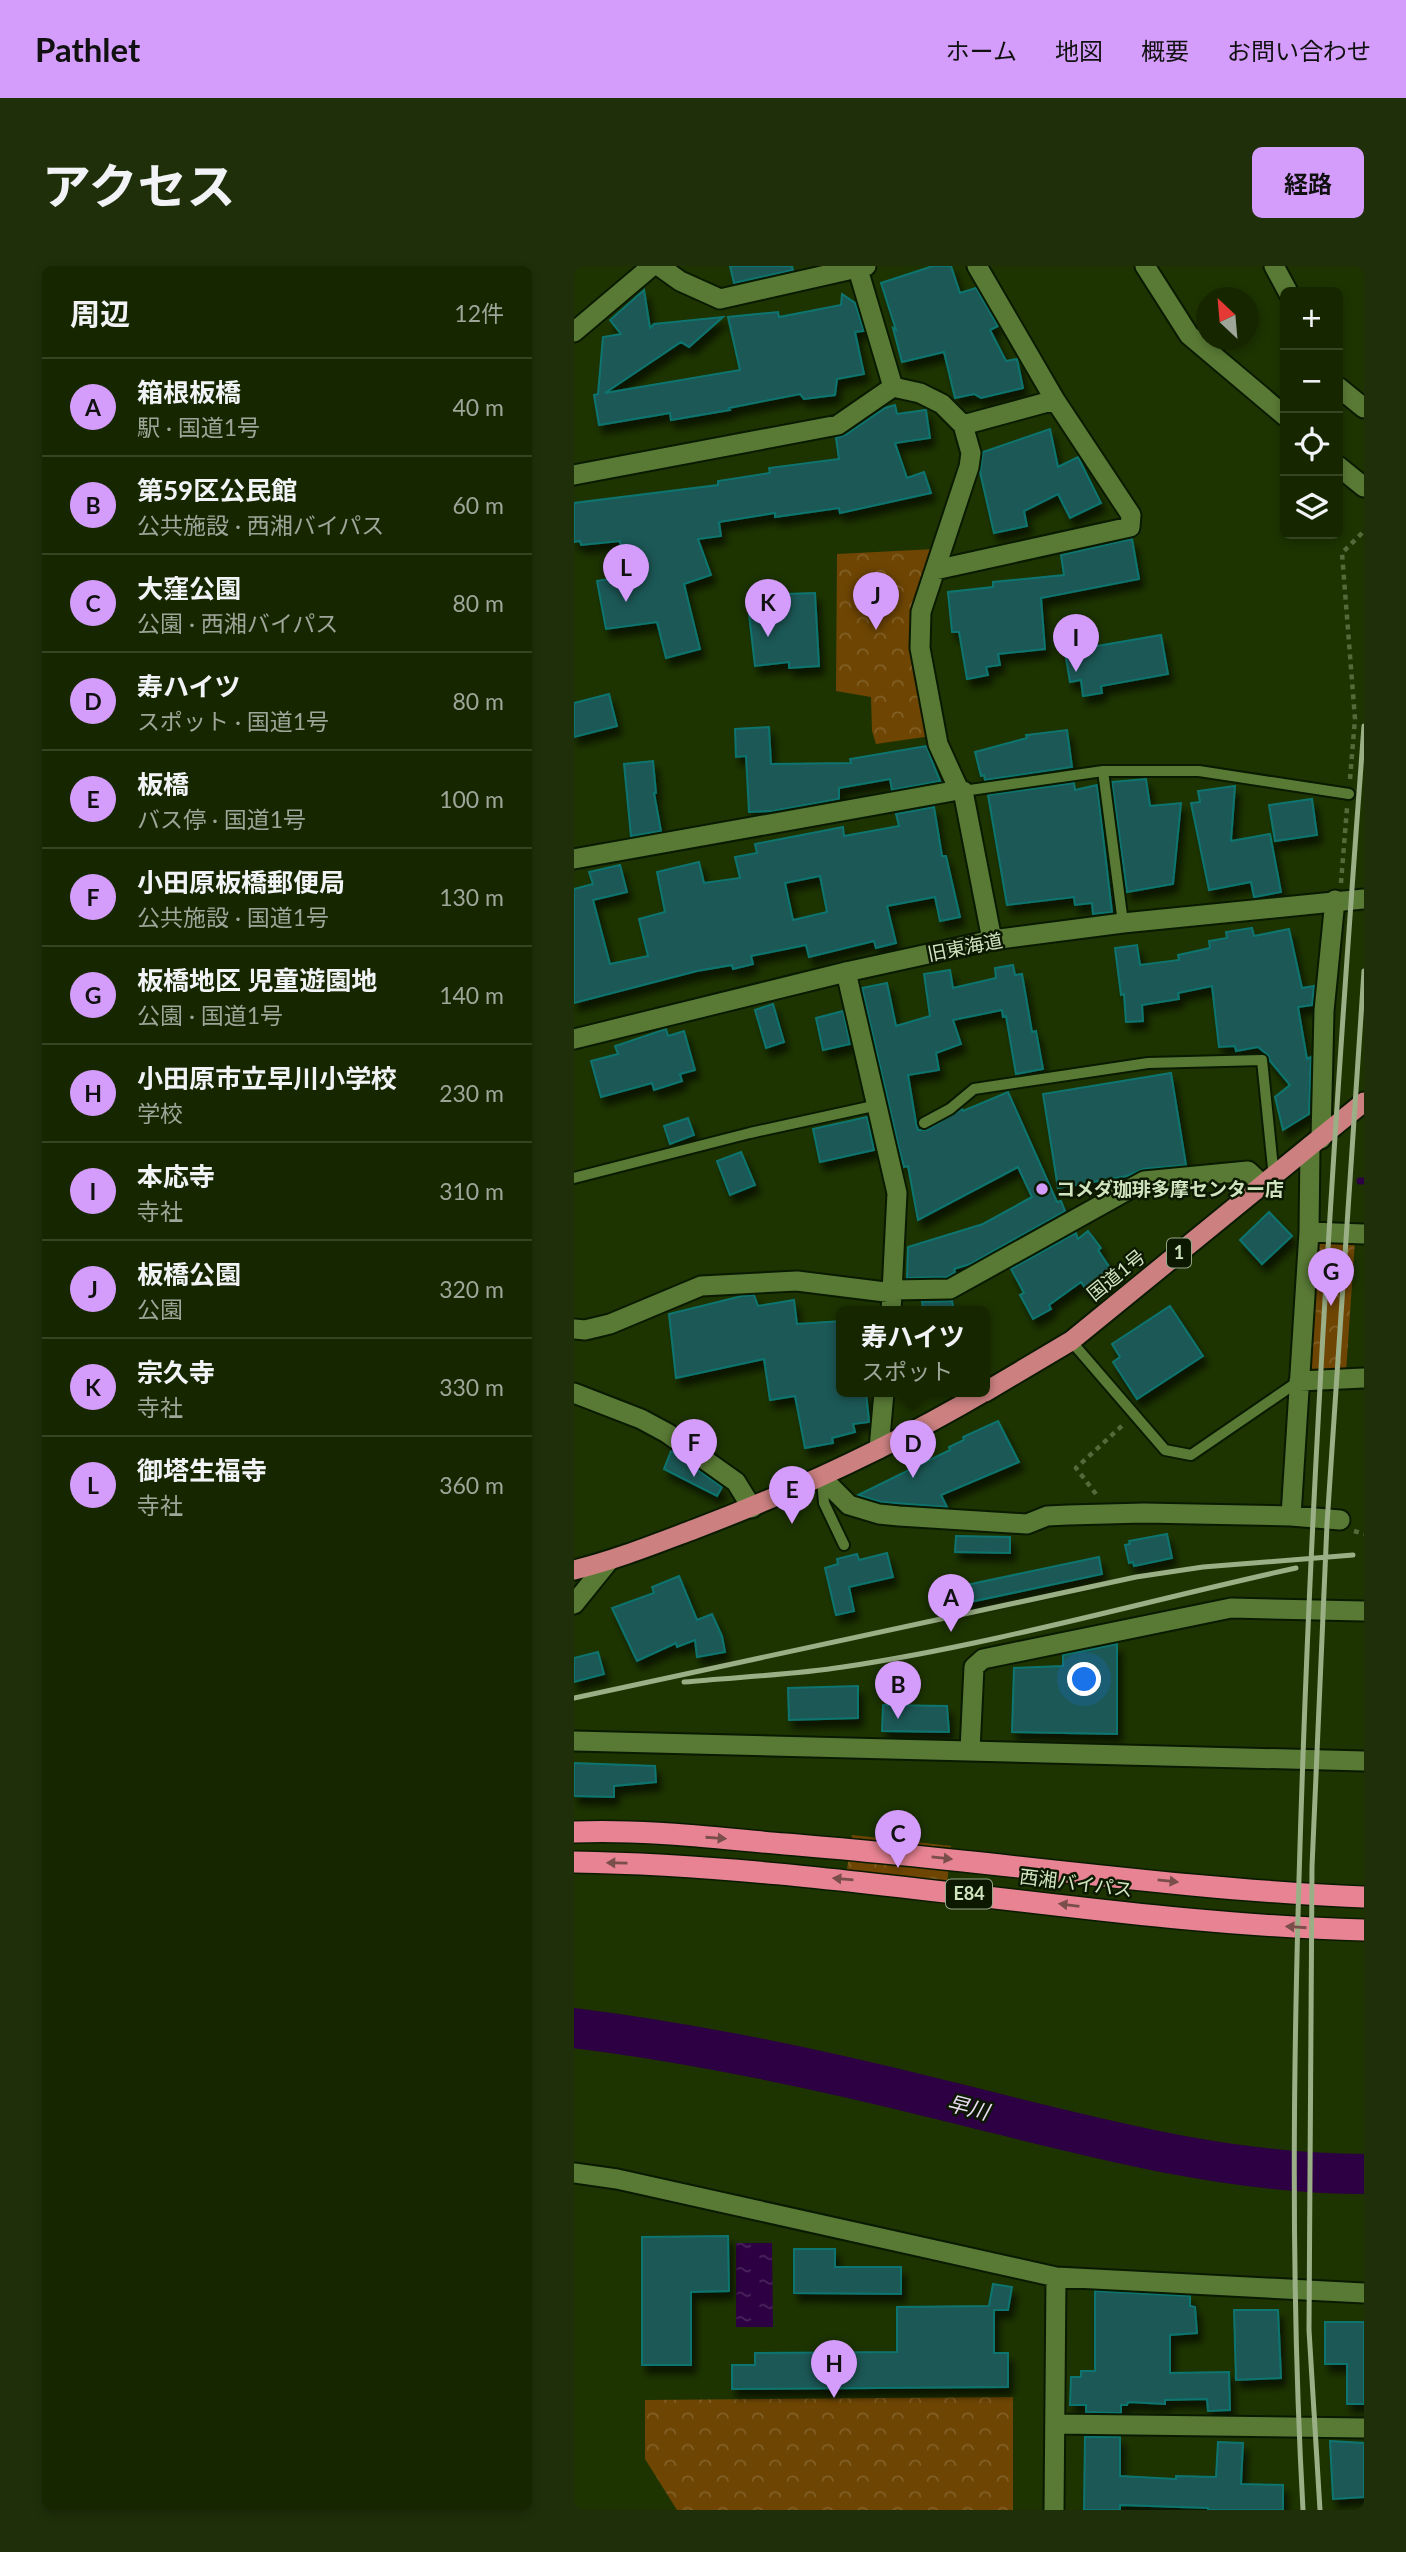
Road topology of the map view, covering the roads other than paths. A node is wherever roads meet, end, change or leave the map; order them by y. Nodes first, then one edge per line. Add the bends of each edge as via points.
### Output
1 (652, 266) edge
2 (659, 266) edge
3 (978, 266) edge
4 (1144, 266) edge
5 (1274, 266) edge
6 (860, 267) edge
7 (1285, 287) edge
8 (574, 332) edge
9 (893, 387) junction
10 (1343, 391) edge
11 (1055, 400) junction
12 (1364, 408) edge
13 (1281, 413) edge
14 (963, 425) junction
15 (1343, 470) edge
16 (574, 475) edge
17 (1364, 487) edge
18 (935, 570) junction
19 (1102, 771) junction
20 (961, 790) junction
21 (1349, 793) road end
22 (574, 859) edge
23 (1364, 899) edge
24 (1337, 900) junction
25 (1124, 923) junction
26 (992, 940) junction
27 (846, 972) junction
28 (574, 1039) edge
29 (1364, 1102) edge
30 (878, 1105) junction
31 (924, 1123) dead end
32 (1316, 1143) junction
33 (574, 1178) edge
34 (1268, 1182) junction
35 (1309, 1232) junction
36 (1364, 1234) edge
37 (892, 1298) edge
38 (574, 1329) edge
39 (1071, 1341) junction
40 (1364, 1378) edge
41 (1299, 1381) junction
42 (990, 1388) edge
43 (574, 1393) edge
44 (884, 1397) edge
45 (975, 1397) edge
46 (879, 1450) junction
47 (821, 1477) junction
48 (752, 1508) junction
49 (1291, 1516) junction
50 (1340, 1520) dead end
51 (844, 1545) dead end
52 (608, 1562) junction
53 (574, 1570) edge
54 (574, 1604) edge
55 (1364, 1611) edge
56 (574, 1741) edge
57 (970, 1750) junction
58 (1364, 1761) edge
59 (574, 1832) edge
60 (574, 1862) edge
61 (1364, 1897) edge
62 (1364, 1930) edge
63 (574, 2174) edge
64 (1056, 2277) junction
65 (1364, 2293) edge
66 (1055, 2424) junction
67 (1364, 2428) edge
68 (1054, 2510) edge

1 - 8 street
2 - 6 street via 720,299
3 - 11 street
4 - 13 street via 1189,335
5 - 7 street
6 - 9 street
9 - 14 street via 942,404
9 - 16 street via 838,425
10 - 12 street
11 - 14 street
11 - 18 street via 1131,515 1130,527
14 - 18 street via 971,460
15 - 17 street
18 - 20 street via 921,612 920,648 938,744
19 - 20 lane
19 - 21 lane via 1199,771
19 - 25 lane
20 - 22 street
20 - 26 street
23 - 24 street, 旧東海道
24 - 25 street, 旧東海道
24 - 32 street
25 - 26 street, 旧東海道
26 - 27 street, 旧東海道
27 - 28 street, 旧東海道
27 - 30 street
29 - 32 highway, 国道1号 / 1
30 - 33 lane
30 - 37 street via 897,1193
31 - 34 lane via 974,1089 1148,1063 1262,1060
32 - 34 highway, 国道1号 / 1
32 - 35 street
34 - 37 street via 1248,1171 1144,1181 950,1289
34 - 39 highway, 国道1号 / 1
35 - 36 street
35 - 41 street
37 - 38 street via 797,1281 701,1286 610,1324
39 - 41 lane via 1165,1450 1191,1455
39 - 42 highway, 国道1号 / 1
40 - 41 street
41 - 49 street
43 - 48 street via 667,1433 736,1482
44 - 46 street
45 - 46 highway, 国道1号 / 1
46 - 47 highway, 国道1号 / 1
47 - 48 highway, 国道1号 / 1
47 - 49 street via 849,1505 879,1514 1027,1524 1047,1516 1110,1514
47 - 51 lane via 824,1503
48 - 52 highway, 国道1号 / 1
49 - 50 street
52 - 53 highway, 国道1号 / 1
52 - 54 street
55 - 57 street via 1231,1608 983,1659 974,1667
56 - 57 street
57 - 58 street
59 -> 61 highway, 西湘バイパス / E84 via 866,1850
62 -> 60 highway, 西湘バイパス / E84 via 1203,1920 859,1881 659,1864
63 - 64 street via 617,2179
64 - 65 street
64 - 66 street
66 - 67 street
66 - 68 street

